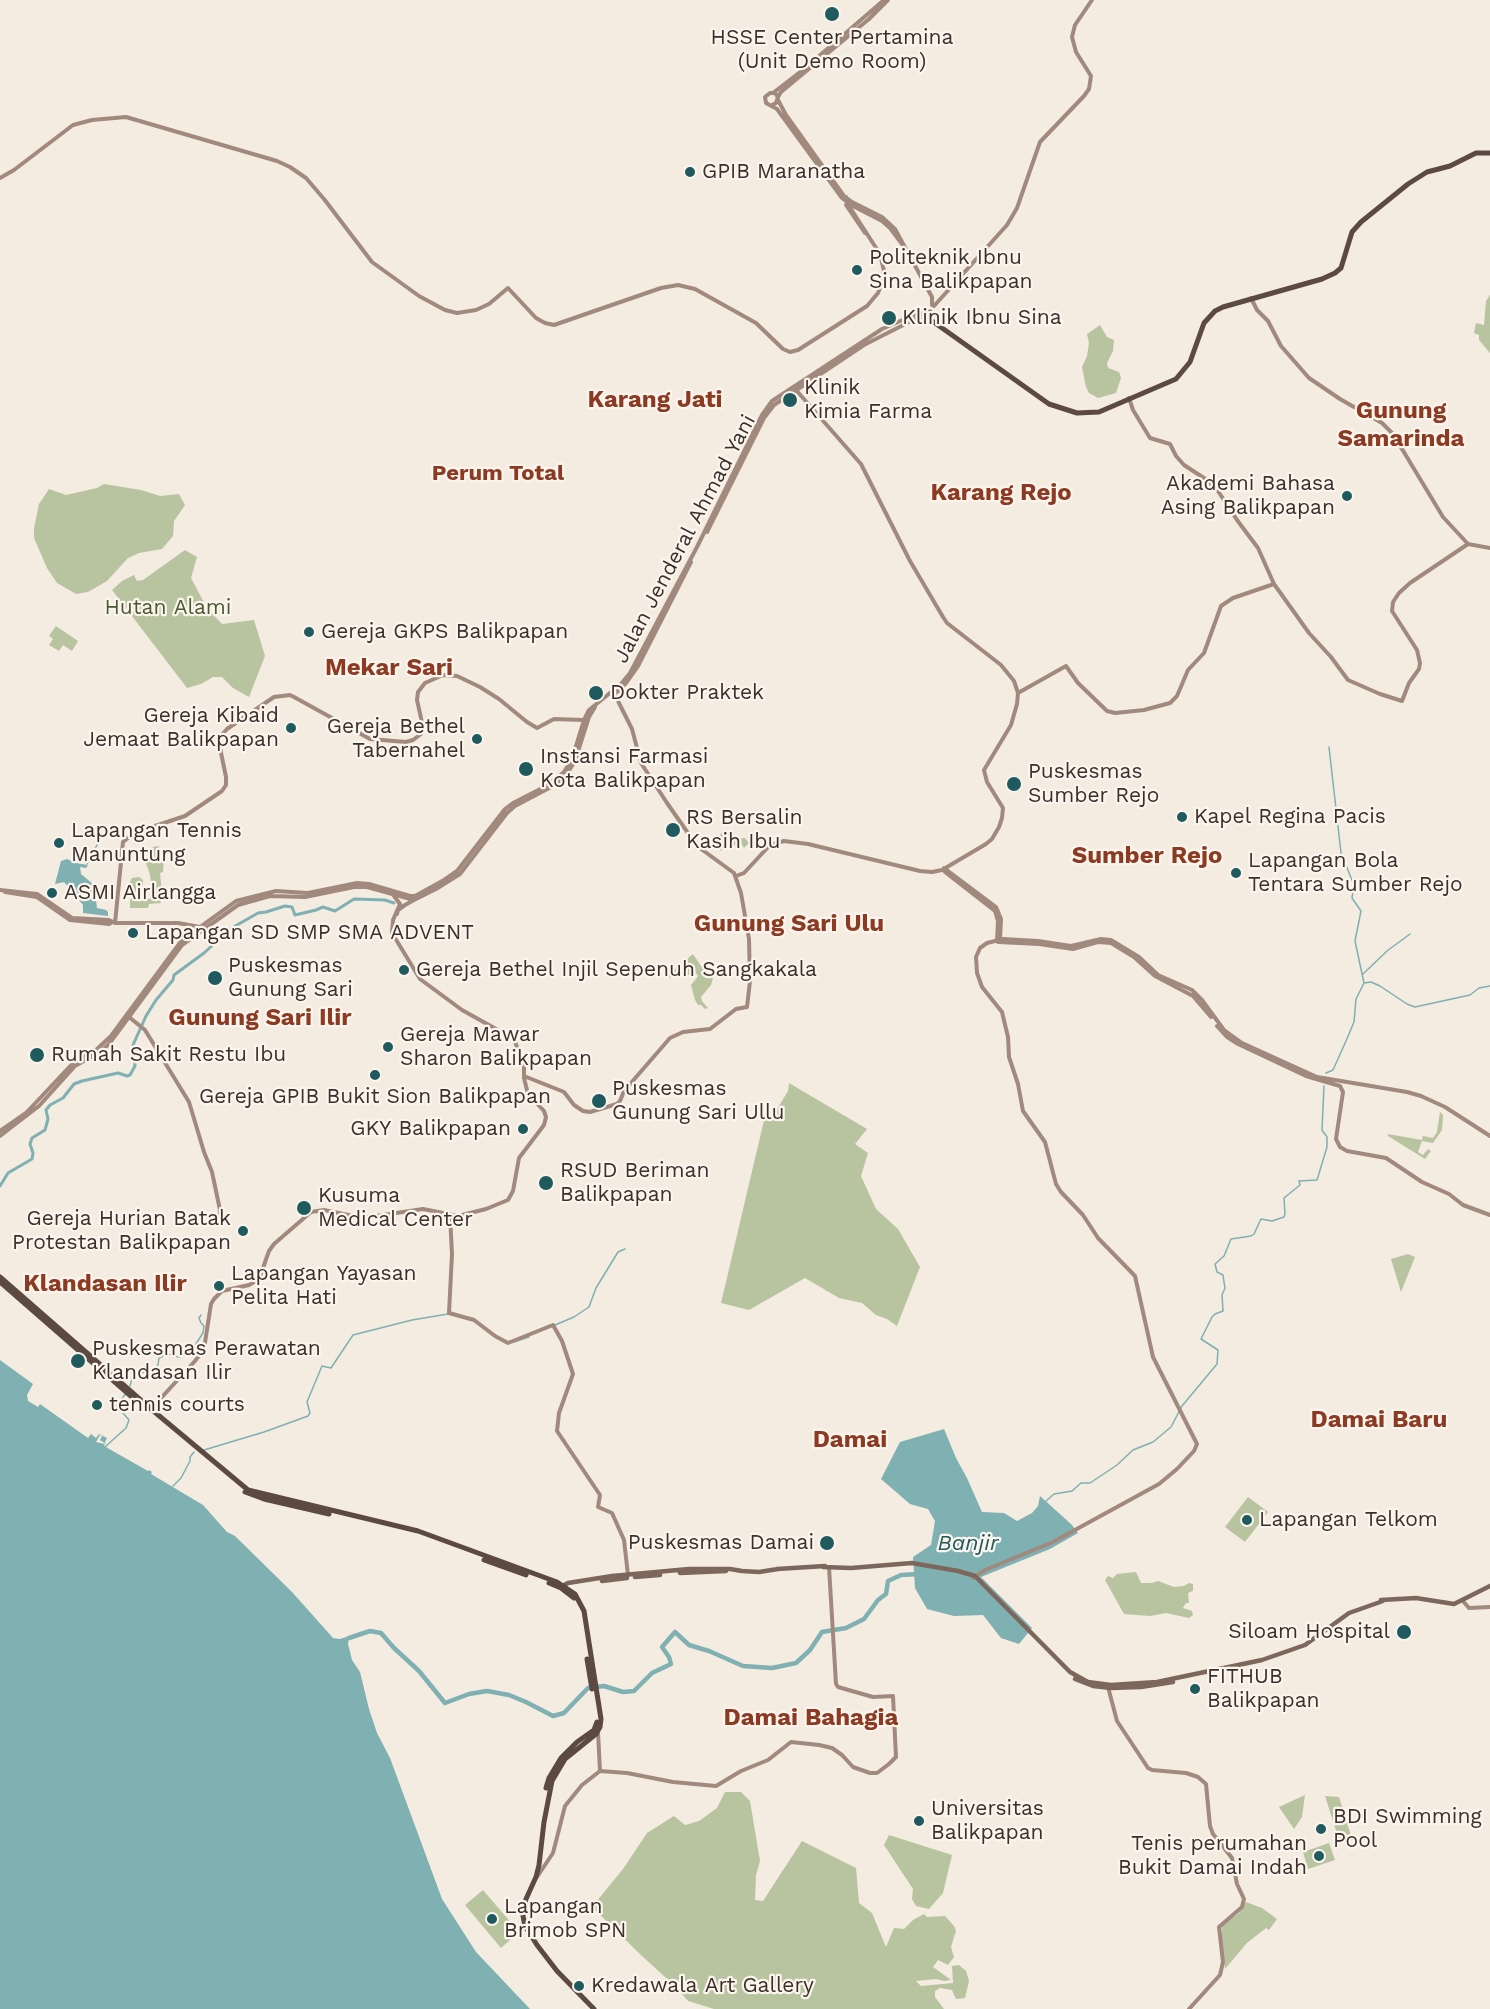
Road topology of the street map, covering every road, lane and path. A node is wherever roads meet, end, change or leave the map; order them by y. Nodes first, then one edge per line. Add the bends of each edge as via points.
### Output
1 (886, 0) edge
2 (1092, 0) edge
3 (868, 17) junction
4 (773, 93) junction
5 (778, 99) junction
6 (772, 105) junction
7 (1490, 153) edge
8 (823, 170) junction
9 (0, 178) edge
10 (845, 199) junction
11 (869, 214) junction
12 (861, 223) junction
13 (868, 236) junction
14 (903, 244) junction
15 (1252, 299) junction
16 (931, 310) junction
17 (919, 313) junction
18 (796, 390) junction
19 (1129, 399) junction
20 (1467, 544) junction
21 (1490, 548) edge
22 (1274, 584) junction
23 (614, 693) junction
24 (1018, 693) junction
25 (607, 698) junction
26 (584, 720) junction
27 (951, 864) junction
28 (943, 869) junction
29 (932, 872) junction
30 (735, 874) junction
31 (951, 876) junction
32 (0, 891) edge
33 (396, 894) junction
34 (405, 900) junction
35 (114, 922) junction
36 (198, 928) junction
37 (1000, 939) junction
38 (129, 1017) junction
39 (525, 1077) junction
40 (1326, 1081) junction
41 (1355, 1083) junction
42 (1342, 1091) junction
43 (0, 1131) edge
44 (0, 1136) edge
45 (1490, 1136) edge
46 (1490, 1215) edge
47 (450, 1216) junction
48 (219, 1218) dead end
49 (0, 1277) edge
50 (0, 1282) edge
51 (126, 1390) junction
52 (150, 1411) junction
53 (827, 1567) junction
54 (737, 1570) junction
55 (628, 1575) junction
56 (974, 1577) junction
57 (575, 1584) junction
58 (1490, 1585) edge
59 (564, 1588) junction
60 (575, 1594) junction
61 (1463, 1602) junction
62 (1490, 1606) edge
63 (592, 1680) junction
64 (1108, 1686) junction
65 (595, 1694) junction
66 (598, 1731) junction
67 (600, 1771) junction
68 (540, 1845) junction
69 (540, 1870) junction
70 (592, 2009) edge
71 (1189, 2009) edge

1 - 3 main road
2 - 16 main road, Jalan Jenderal Ahmad Yani via 1075,25 1072,37 1091,76 1089,88 1041,141 1007,225
3 - 4 main road
3 - 5 main road via 790,84
4 - 5 main road
4 - 6 main road via 765,99
5 - 6 main road
5 - 8 main road
6 - 8 main road
7 - 15 highway via 1476,153 1426,172 1408,184 1356,227 1341,268 1335,273
8 - 10 main road
9 - 13 main road via 73,125 126,117 290,167 306,178 327,202 372,262 438,307 452,312 471,311 489,304 508,288 536,318 554,325 661,288 685,286 756,323 782,348 792,352 863,309 878,292 884,264
10 - 11 main road
10 - 12 main road
10 - 13 main road
10 - 14 main road via 881,216
11 - 12 main road
11 - 14 main road via 890,228
12 - 13 main road
14 - 16 main road via 932,297
15 - 19 highway via 1212,309 1201,323 1190,362 1176,379
15 - 20 main road via 1281,346 1309,378 1382,423 1393,434 1444,517
16 - 17 main road
16 - 17 main road, Jalan Jenderal Ahmad Yani
16 - 18 main road, Jalan Jenderal Ahmad Yani via 864,345
16 - 19 highway via 935,319 1060,406 1097,410
16 - 19 highway via 1049,404 1073,412 1093,413
17 - 26 main road, Jalan Jenderal Ahmad Yani via 882,329 772,401 630,673 593,705
18 - 23 main road, Jalan Jenderal Ahmad Yani via 774,405 764,418 638,666
18 - 24 main road via 861,464 923,585 947,623 1001,665 1012,677
19 - 22 main road via 1150,438 1170,444 1184,465 1218,491 1258,548
20 - 21 main road
20 - 22 main road via 1410,583 1391,609 1420,663 1402,701 1347,680
22 - 24 main road via 1221,606 1204,653 1188,670 1170,703 1144,710 1107,711 1066,666
23 - 25 main road, Jalan Jenderal Ahmad Yani
23 - 30 main road via 632,729 641,763 684,828 704,852
24 - 27 main road via 1011,724 984,770 1003,808 1000,824 986,844
25 - 30 main road via 616,701 630,729 639,764 682,829 704,855
25 - 34 main road, Jalan Jenderal Ahmad Yani via 591,712 575,761 565,777 507,813 460,874 418,899
26 - 34 main road via 569,765 561,775 505,809 457,871
26 - 35 main road via 554,719 537,728 483,689 457,676 443,675 425,683 418,692 422,734 406,742 370,739 290,695 274,697 220,737 226,777 222,791 185,816 134,833 123,843
27 - 28 main road
27 - 31 main road
28 - 29 main road
28 - 31 main road
29 - 30 main road via 788,841 770,845 745,872
29 - 31 main road
30 - 39 main road via 749,943 747,1007 736,1009 710,1029 671,1037 624,1088 620,1099 590,1112 574,1105 564,1092
31 - 37 main road via 996,907
32 - 35 main road via 38,894 72,918
33 - 34 main road
33 - 34 main road
33 - 36 main road via 348,886 308,893 276,891 236,901
34 - 39 main road via 393,922 392,933 420,979 462,1010 514,1039
35 - 36 main road via 178,923
36 - 38 main road
36 - 43 main road via 171,953 115,1032 74,1062 26,1113
37 - 40 main road via 1071,946 1108,939 1134,953 1158,975 1195,992 1228,1035
37 - 56 main road via 977,953 977,973 982,987 1002,1012 1023,1111 1045,1142 1061,1192 1136,1278 1151,1353 1197,1447 1162,1482 1053,1542
38 - 44 main road via 104,1048 75,1066 39,1106
38 - 48 main road via 142,1028 189,1102 212,1172
39 - 47 main road via 530,1097 544,1111 546,1121 519,1158 510,1197 506,1202 464,1216
40 - 41 main road
40 - 42 main road via 1339,1085
41 - 42 main road
41 - 45 main road via 1431,1100
42 - 46 main road via 1337,1145 1347,1152 1386,1158 1463,1205
47 - 52 main road via 423,1209 365,1218 324,1210 311,1212 274,1244 259,1279 222,1291 214,1299 204,1349
47 - 55 main road via 449,1313 474,1320 508,1343 553,1325 562,1341 573,1374 557,1431 600,1495 598,1507 612,1513 624,1540
49 - 51 highway
50 - 51 highway
51 - 52 highway
52 - 59 highway via 246,1493 426,1536
53 - 54 main road
53 - 56 main road via 907,1564
53 - 67 main road via 835,1679 838,1687 873,1696 893,1696 896,1757 879,1772 870,1773 854,1767 832,1748 791,1742 768,1760 714,1786
54 - 55 main road via 689,1569
54 - 57 main road
55 - 59 main road via 575,1581
56 - 64 main road via 1070,1672 1088,1682
57 - 59 main road
57 - 60 highway
58 - 61 main road
59 - 60 highway
59 - 63 highway via 579,1608
60 - 63 highway via 584,1611
61 - 62 main road
61 - 64 main road via 1377,1600 1351,1609 1301,1646 1239,1666 1157,1682
63 - 65 highway
64 - 71 main road via 1117,1721 1148,1768 1186,1773 1206,1784 1210,1826 1232,1858 1244,1899 1242,1907 1219,1927 1223,1962 1220,1975
65 - 66 highway via 601,1719
65 - 68 highway via 596,1726 566,1753 549,1778
66 - 67 main road
66 - 68 highway via 570,1753 552,1780
67 - 69 main road via 580,1787 566,1806 553,1853
68 - 69 highway
68 - 70 highway via 521,1905 522,1928 556,1975
69 - 70 highway via 525,1905 525,1927 557,1971

